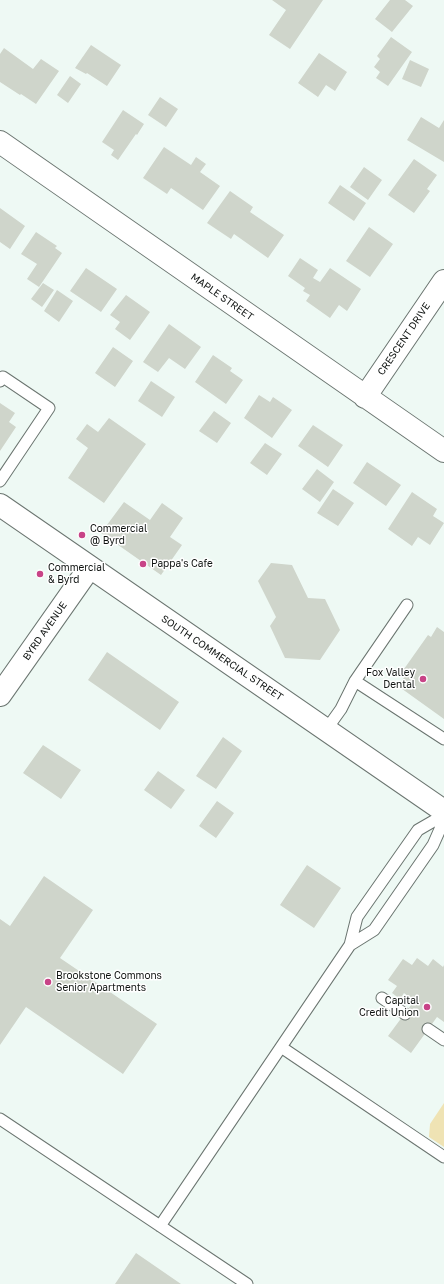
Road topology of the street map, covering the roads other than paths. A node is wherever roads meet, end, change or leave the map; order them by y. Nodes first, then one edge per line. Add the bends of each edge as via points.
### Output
1 (0, 142) edge
2 (444, 281) edge
3 (0, 381) edge
4 (364, 397) junction
5 (444, 451) edge
6 (0, 481) edge
7 (0, 505) edge
8 (90, 567) junction
9 (407, 605) dead end
10 (355, 681) junction
11 (0, 695) edge
12 (326, 730) junction
13 (444, 739) edge
14 (444, 812) edge
15 (444, 815) edge
16 (444, 820) edge
17 (350, 945) junction
18 (382, 998) dead end
19 (405, 1014) dead end
20 (428, 1030) dead end
21 (444, 1040) edge
22 (281, 1047) junction
23 (0, 1120) edge
24 (444, 1157) edge
25 (160, 1226) junction
26 (247, 1284) edge

1 - 4 street, MAPLE STREET
2 - 4 street, CRESCENT DRIVE
3 - 6 lane via 3,377 49,408
4 - 5 street, MAPLE STREET
7 - 8 street, SOUTH COMMERCIAL STREET
8 - 11 street, BYRD AVENUE
8 - 12 street, SOUTH COMMERCIAL STREET
9 - 10 lane
10 - 12 lane via 341,709
10 - 13 lane
12 - 14 street, SOUTH COMMERCIAL STREET
15 - 17 lane via 418,830 357,917
16 - 17 lane via 433,845 374,930
17 - 22 lane
18 - 19 lane
20 - 21 lane
22 - 24 lane
22 - 25 lane
23 - 25 lane
25 - 26 lane

